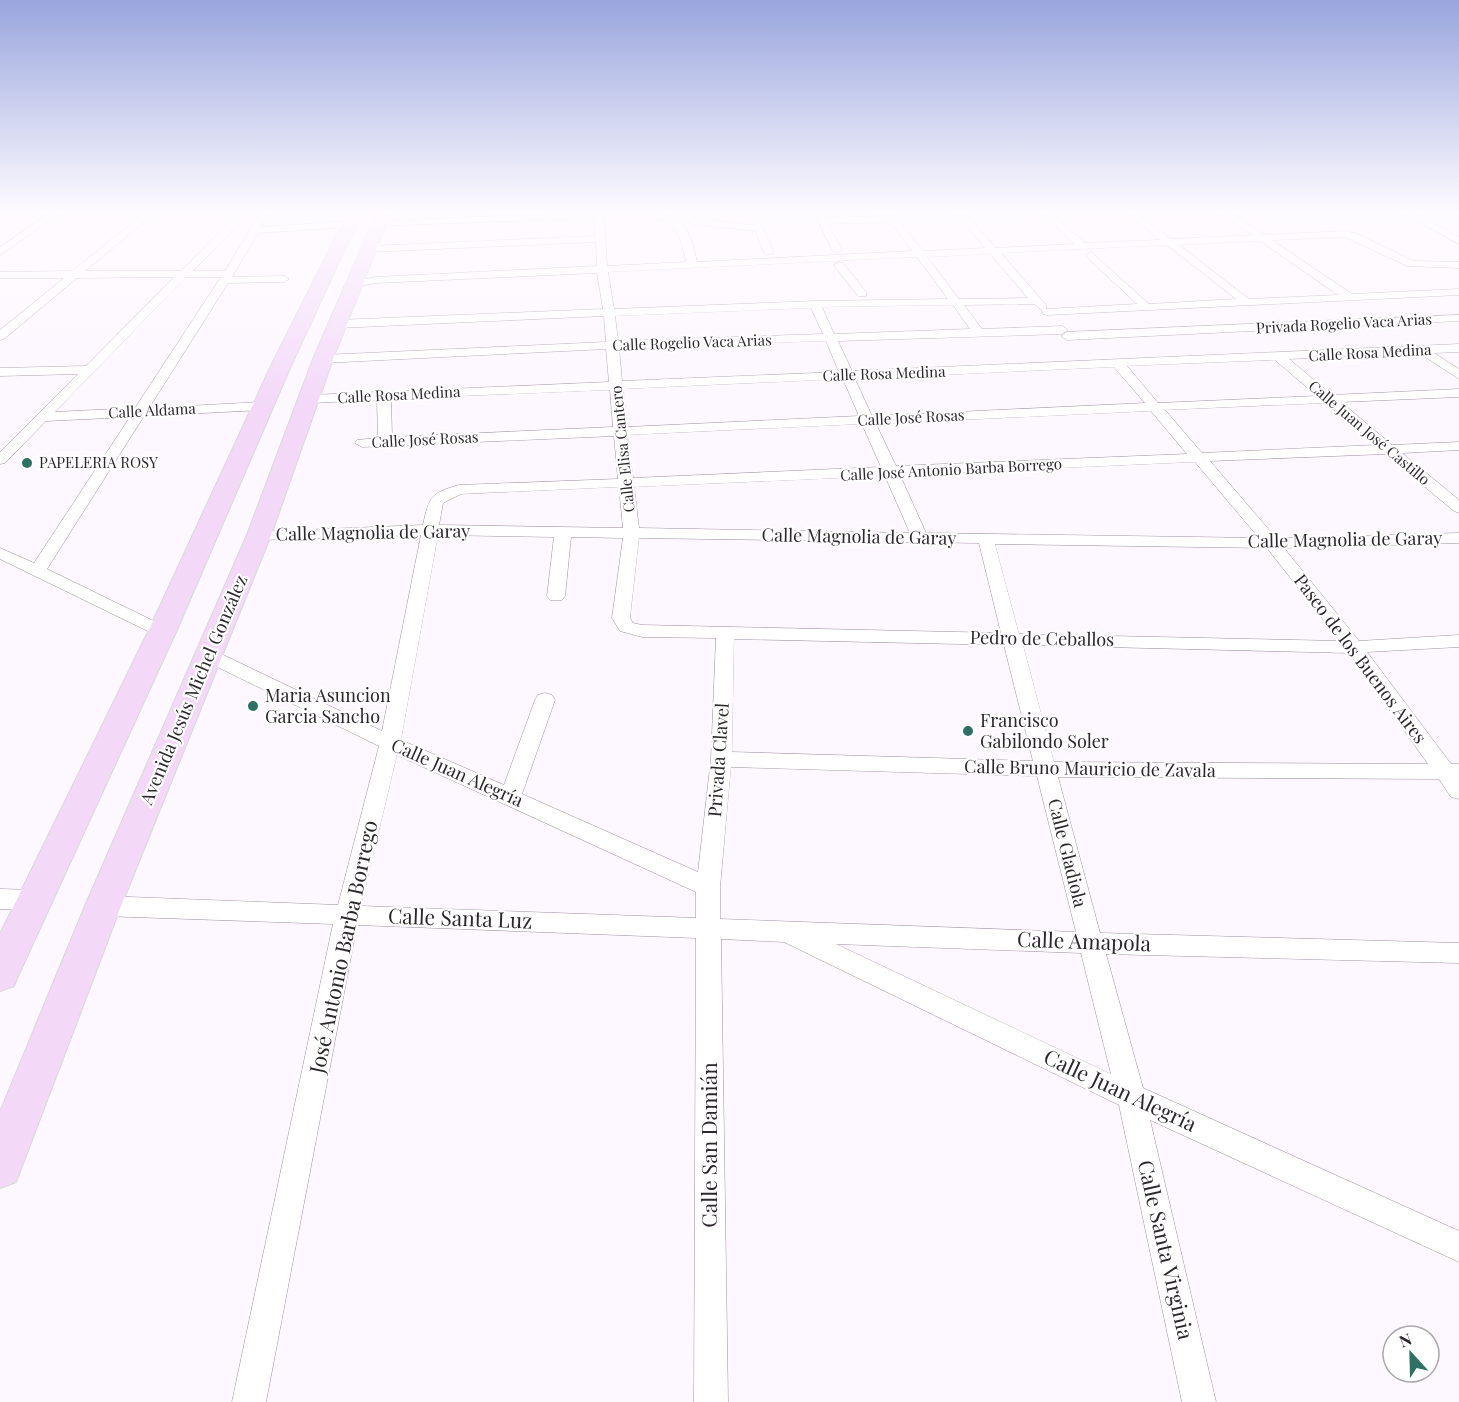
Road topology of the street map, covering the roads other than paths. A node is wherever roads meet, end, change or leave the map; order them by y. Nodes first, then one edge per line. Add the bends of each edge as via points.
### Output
1 (71, 277) edge
2 (181, 277) edge
3 (227, 277) edge
4 (239, 277) edge
5 (335, 277) edge
6 (355, 277) edge
7 (517, 277) edge
8 (603, 277) edge
9 (849, 277) edge
10 (937, 277) edge
11 (1016, 277) edge
12 (1115, 277) edge
13 (1214, 277) edge
14 (1320, 277) edge
15 (284, 279) dead end
16 (353, 284) junction
17 (1459, 292) edge
18 (862, 294) dead end
19 (1349, 297) junction
20 (1036, 301) junction
21 (955, 302) junction
22 (1246, 302) junction
23 (815, 304) junction
24 (1197, 304) junction
25 (1146, 307) junction
26 (609, 311) junction
27 (1047, 312) junction
28 (1459, 318) edge
29 (338, 324) junction
30 (1228, 330) junction
31 (979, 333) junction
32 (1065, 333) junction
33 (0, 336) edge
34 (830, 338) junction
35 (612, 345) junction
36 (1459, 348) edge
37 (1422, 350) junction
38 (1279, 357) junction
39 (1263, 358) junction
40 (323, 359) junction
41 (1119, 364) junction
42 (1092, 365) junction
43 (280, 368) junction
44 (87, 370) junction
45 (0, 372) edge
46 (1459, 375) edge
47 (847, 376) junction
48 (616, 386) junction
49 (1459, 393) edge
50 (384, 396) junction
51 (310, 399) junction
52 (1328, 400) junction
53 (263, 406) junction
54 (1155, 406) junction
55 (140, 412) junction
56 (42, 417) junction
57 (867, 420) junction
58 (620, 431) junction
59 (385, 442) junction
60 (362, 443) dead end
61 (1459, 446) edge
62 (1390, 449) junction
63 (1200, 458) junction
64 (0, 460) edge
65 (892, 473) junction
66 (625, 483) junction
67 (444, 495) joint
68 (1459, 508) edge
69 (431, 530) junction
70 (563, 532) junction
71 (632, 533) junction
72 (259, 535) junction
73 (921, 538) junction
74 (1459, 538) edge
75 (986, 540) junction
76 (1272, 543) junction
77 (0, 554) edge
78 (37, 571) junction
79 (556, 596) dead end
80 (626, 627) joint
81 (162, 632) junction
82 (725, 633) junction
83 (1011, 638) junction
84 (1459, 641) edge
85 (1354, 647) junction
86 (208, 656) junction
87 (545, 700) dead end
88 (390, 743) junction
89 (721, 759) junction
90 (1045, 770) junction
91 (1452, 772) edge
92 (1459, 791) edge
93 (510, 797) junction
94 (708, 887) junction
95 (0, 899) edge
96 (34, 900) junction
97 (103, 906) junction
98 (347, 915) junction
99 (709, 928) junction
100 (784, 930) junction
101 (1090, 943) junction
102 (1459, 952) edge
103 (0, 974) edge
104 (1131, 1097) junction
105 (0, 1166) edge
106 (1459, 1247) edge
107 (249, 1402) edge
108 (711, 1402) edge
109 (1199, 1402) edge

1 - 33 street
2 - 44 street
3 - 55 street
4 - 15 street
5 - 43 main road
6 - 16 main road, Avenida Jesús Michel González
7 - 16 street
8 - 26 street, Calle Elisa Cantero
9 - 18 street
10 - 21 street
11 - 20 street
12 - 25 street
13 - 22 street
14 - 19 street
16 - 29 main road, Avenida Jesús Michel González
16 - 43 main road via 329,294 305,348
17 - 19 street
19 - 22 street
20 - 21 street
20 - 27 street
21 - 23 street
21 - 31 street
22 - 24 street
23 - 26 street
23 - 34 street
24 - 25 street
24 - 30 street
25 - 27 street
26 - 29 street
26 - 35 street, Calle Elisa Cantero
27 - 32 street
28 - 30 street, Privada Rogelio Vaca Arias
29 - 40 main road, Avenida Jesús Michel González
30 - 32 street, Calle Rogelio Vaca Arias
30 - 39 street
31 - 32 street, Calle Rogelio Vaca Arias
31 - 34 street, Calle Rogelio Vaca Arias
32 - 42 street
34 - 35 street, Calle Rogelio Vaca Arias
34 - 47 street
35 - 40 street, Calle Rogelio Vaca Arias
35 - 48 street, Calle Elisa Cantero
36 - 37 street, Calle Rosa Medina
37 - 38 street, Calle Rosa Medina
37 - 46 street
38 - 39 street, Calle Rosa Medina
38 - 52 street, Calle Juan José Castillo
39 - 41 street, Calle Rosa Medina
40 - 51 main road, Avenida Jesús Michel González
41 - 42 street, Calle Rosa Medina
41 - 54 street, Paseo de los Buenos Aires
42 - 47 street, Calle Rosa Medina
43 - 53 main road
44 - 45 street
44 - 56 street
47 - 48 street, Calle Rosa Medina
47 - 57 street
48 - 50 street, Calle Rosa Medina
48 - 58 street, Calle Elisa Cantero
49 - 52 street, Calle José Rosas
50 - 51 street, Calle Rosa Medina
50 - 59 street
51 - 72 main road, Avenida Jesús Michel González
52 - 54 street, Calle José Rosas
52 - 62 street, Calle Juan José Castillo
53 - 55 street, Calle Aldama
53 - 81 main road
54 - 57 street, Calle José Rosas
54 - 63 street, Paseo de los Buenos Aires
55 - 56 street, Calle Aldama
55 - 78 street
56 - 64 street
57 - 58 street, Calle José Rosas
57 - 65 street
58 - 59 street, Calle José Rosas
58 - 66 street, Calle Elisa Cantero
59 - 60 street, Calle José Rosas
61 - 62 street, Calle José Antonio Barba Borrego
62 - 63 street, Calle José Antonio Barba Borrego
62 - 68 street, Calle Juan José Castillo
63 - 65 street, Calle José Antonio Barba Borrego
63 - 76 street, Paseo de los Buenos Aires
65 - 66 street, Calle José Antonio Barba Borrego
65 - 73 street
66 - 67 street, Calle José Antonio Barba Borrego via 459,490
66 - 71 street, Calle Elisa Cantero
67 - 69 street, José Antonio Barba Borrego via 436,501
69 - 70 street, Calle Magnolia de Garay
69 - 72 street, Calle Magnolia de Garay
69 - 88 street, José Antonio Barba Borrego
70 - 71 street, Calle Magnolia de Garay
70 - 79 street
71 - 73 street, Calle Magnolia de Garay
71 - 80 street, Calle Elisa Cantero via 621,618
72 - 86 main road, Avenida Jesús Michel González
73 - 75 street, Calle Magnolia de Garay
74 - 76 street, Calle Magnolia de Garay
75 - 76 street, Calle Magnolia de Garay
75 - 83 street, Calle Gladiola
76 - 85 street, Paseo de los Buenos Aires
77 - 78 street
78 - 81 street
80 - 82 street, Pedro de Ceballos via 642,631
81 - 96 main road
82 - 83 street, Pedro de Ceballos
82 - 89 street, Privada Clavel
83 - 85 street, Pedro de Ceballos
83 - 90 street, Calle Gladiola
84 - 85 street, Pedro de Ceballos
85 - 91 street, Paseo de los Buenos Aires
86 - 88 street, Calle Juan Alegría
86 - 97 main road, Avenida Jesús Michel González
87 - 93 street
88 - 93 street, Calle Juan Alegría
88 - 98 street, José Antonio Barba Borrego
89 - 90 street, Calle Bruno Mauricio de Zavala
89 - 94 street, Privada Clavel
90 - 91 street, Calle Bruno Mauricio de Zavala
90 - 101 street, Calle Gladiola
91 - 92 street, Paseo de los Buenos Aires
93 - 94 street, Calle Juan Alegría
94 - 99 street, Calle San Damián
95 - 96 street
96 - 103 main road
97 - 98 street, Calle Santa Luz
97 - 105 main road, Avenida Jesús Michel González
98 - 99 street, Calle Santa Luz
98 - 107 street, José Antonio Barba Borrego
99 - 100 street, Calle Amapola
99 - 108 street, Calle San Damián
100 - 101 street, Calle Amapola
100 - 104 street, Calle Juan Alegría
101 - 102 street, Calle Amapola
101 - 104 street, Calle Gladiola
104 - 106 street, Calle Juan Alegría
104 - 109 street, Calle Santa Virginia

